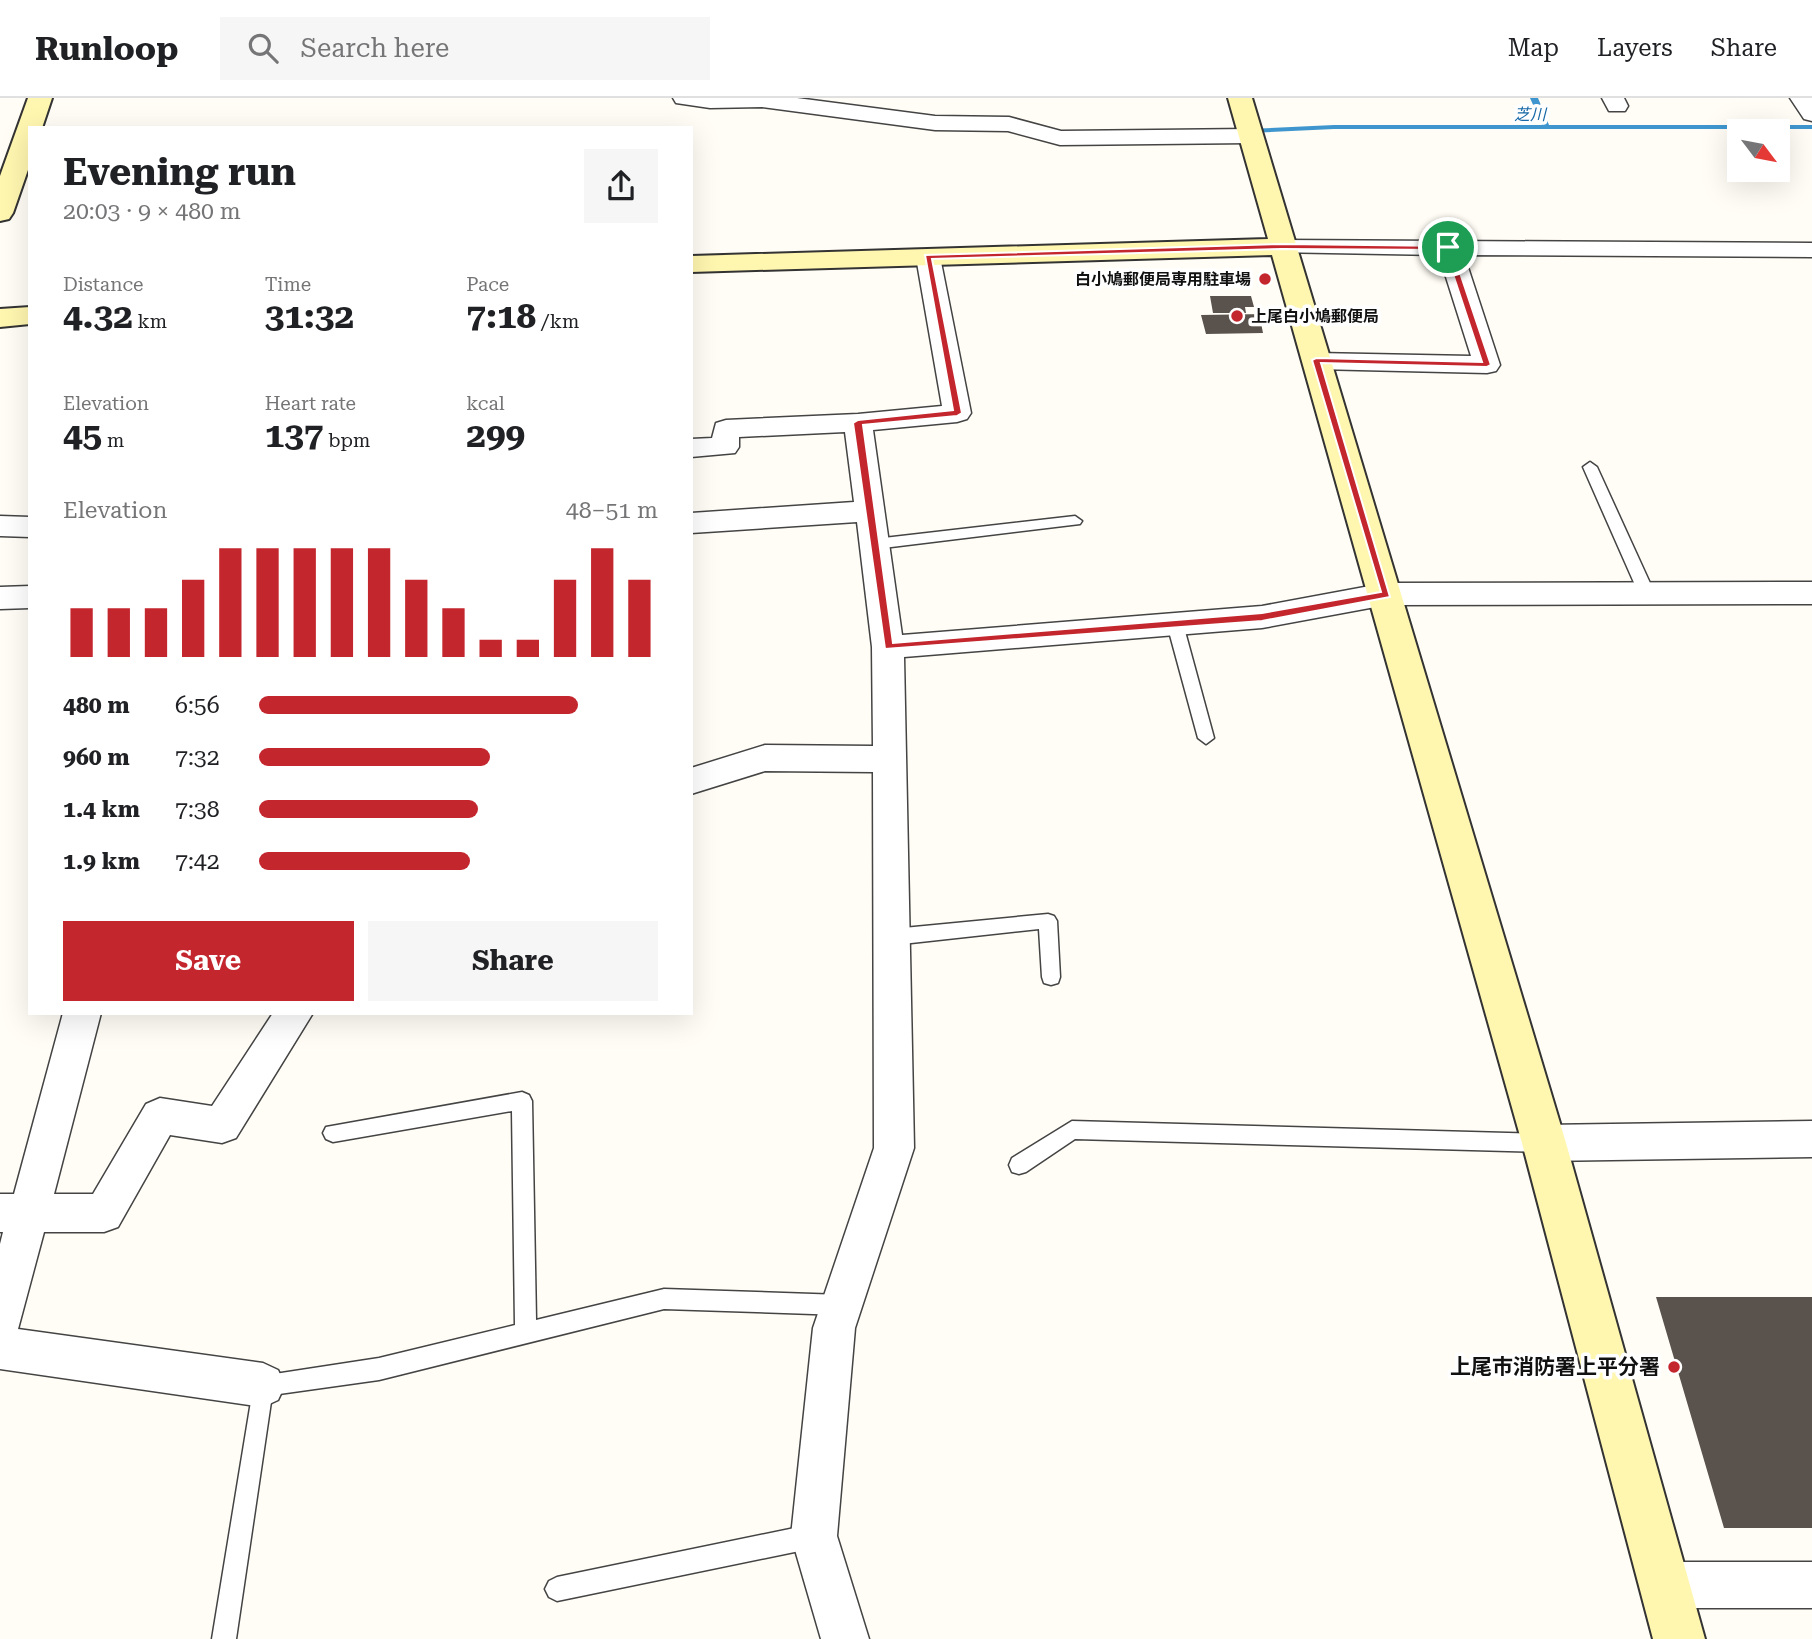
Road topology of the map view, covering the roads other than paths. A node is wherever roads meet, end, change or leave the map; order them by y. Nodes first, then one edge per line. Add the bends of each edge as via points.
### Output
1 (40, 98) edge
2 (684, 98) edge
3 (1240, 98) edge
4 (1801, 98) edge
5 (1812, 114) edge
6 (30, 126) edge
7 (28, 132) edge
8 (1250, 136) junction
9 (1, 207) edge
10 (1282, 247) junction
11 (1448, 247) junction
12 (1812, 250) edge
13 (928, 257) junction
14 (693, 264) edge
15 (28, 315) edge
16 (0, 318) edge
17 (1316, 360) junction
18 (858, 423) junction
19 (693, 448) edge
20 (1590, 467) dead end
21 (1075, 521) dead end
22 (693, 523) edge
23 (0, 526) edge
24 (28, 527) edge
25 (872, 528) junction
26 (1812, 593) edge
27 (1386, 594) junction
28 (1647, 594) junction
29 (28, 597) edge
30 (0, 598) edge
31 (1175, 624) junction
32 (888, 647) junction
33 (1206, 738) dead end
34 (891, 759) junction
35 (693, 780) edge
36 (893, 937) junction
37 (1051, 977) dead end
38 (81, 1015) edge
39 (293, 1015) edge
40 (333, 1133) dead end
41 (1812, 1139) edge
42 (1544, 1143) junction
43 (1019, 1165) dead end
44 (15, 1212) edge
45 (842, 1305) junction
46 (0, 1322) edge
47 (526, 1333) junction
48 (0, 1348) edge
49 (263, 1385) junction
50 (814, 1536) junction
51 (1812, 1584) edge
52 (1665, 1585) junction
53 (558, 1589) dead end
54 (223, 1639) edge
55 (845, 1639) edge
56 (1679, 1639) edge

1 - 6 street
2 - 8 street via 762,100 935,123 1009,124 1059,138
3 - 8 street
4 - 5 street
7 - 9 street
8 - 10 street
10 - 11 street
10 - 13 street
10 - 17 street
11 - 12 street
11 - 17 street via 1487,365
13 - 14 street
13 - 18 street via 957,413
15 - 16 street
17 - 27 street
18 - 19 street via 726,429 725,447
18 - 25 street
20 - 28 lane
21 - 25 lane
22 - 25 street
23 - 24 street
25 - 32 street
26 - 28 street
27 - 28 street
27 - 31 street via 1262,617
27 - 42 street
29 - 30 street
31 - 32 street
31 - 33 lane
32 - 34 street
34 - 35 street via 765,758
34 - 36 street
36 - 37 lane via 1048,921
36 - 45 street via 894,1148
38 - 44 street
39 - 44 street via 222,1125 160,1116 104,1213
40 - 47 lane via 522,1101
41 - 42 street
42 - 43 lane via 1072,1130
42 - 52 street
44 - 46 street
45 - 47 lane via 664,1299
45 - 50 street via 834,1328
47 - 49 lane via 379,1369
48 - 49 street
49 - 54 lane
50 - 53 lane
50 - 55 street
51 - 52 street
52 - 56 street

